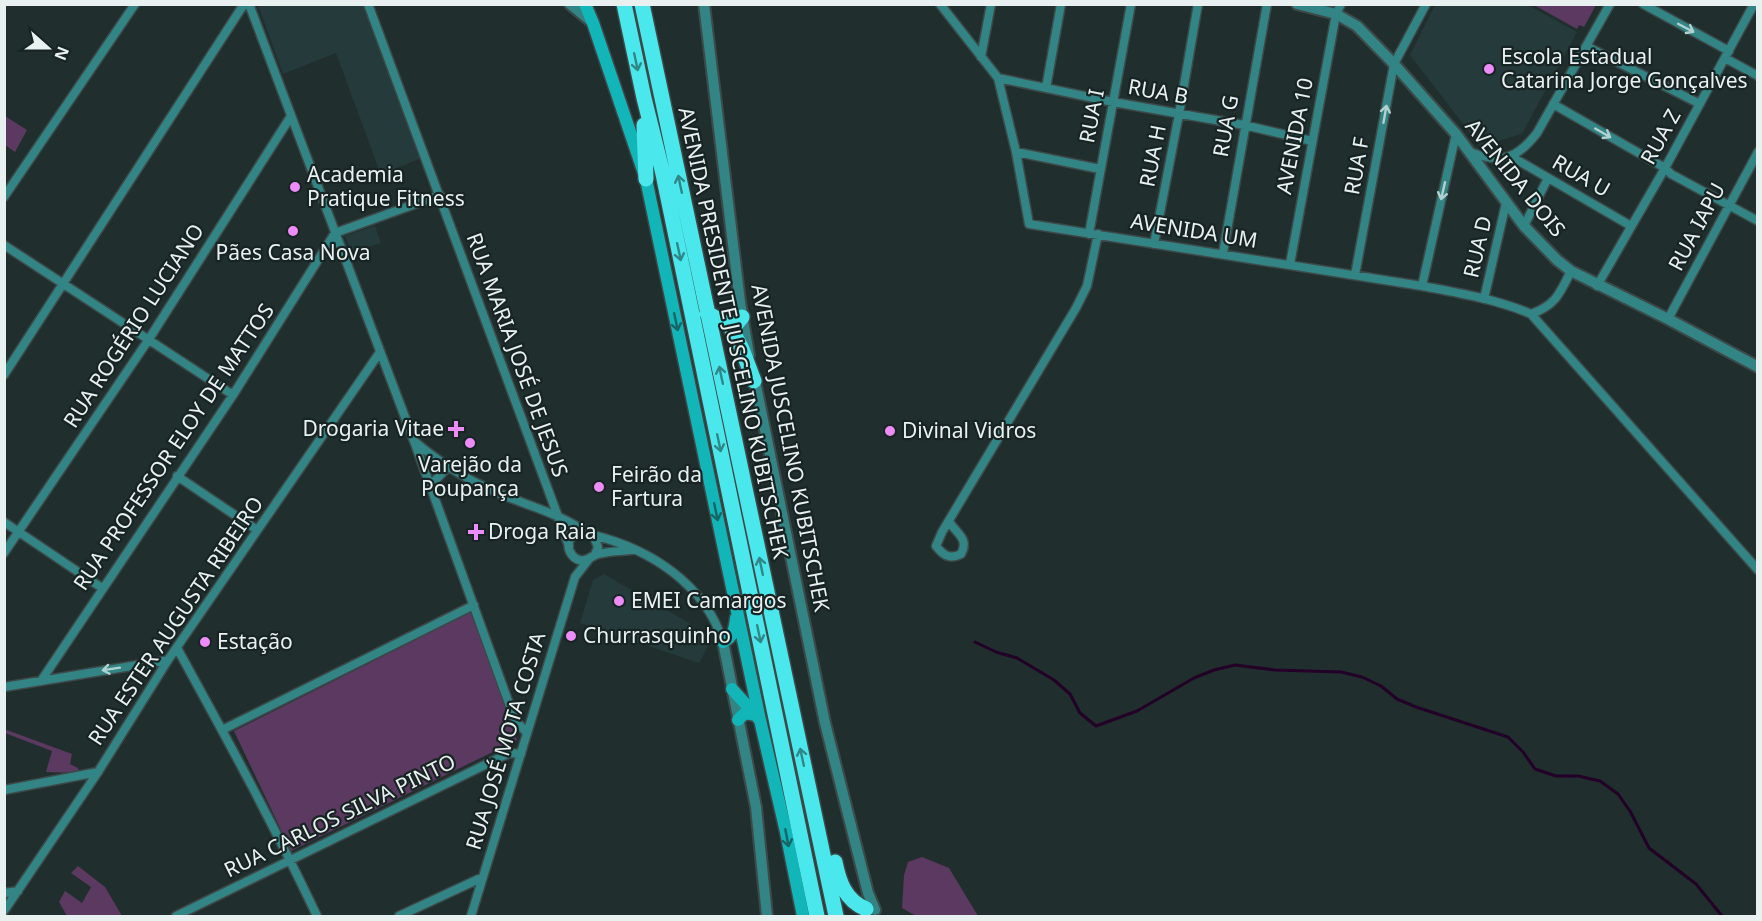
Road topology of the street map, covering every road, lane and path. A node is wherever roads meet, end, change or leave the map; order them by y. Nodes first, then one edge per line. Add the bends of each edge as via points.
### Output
1 (135, 4) edge
2 (244, 4) edge
3 (249, 4) edge
4 (368, 4) edge
5 (570, 4) edge
6 (585, 4) edge
7 (624, 4) edge
8 (642, 4) edge
9 (704, 4) edge
10 (940, 4) edge
11 (991, 4) edge
12 (1061, 4) edge
13 (1131, 4) edge
14 (1198, 4) edge
15 (1267, 4) edge
16 (1297, 4) edge
17 (1426, 4) edge
18 (1610, 4) edge
19 (1643, 4) edge
20 (1754, 4) edge
21 (1339, 9) edge
22 (593, 23) junction
23 (1586, 46) junction
24 (1727, 54) junction
25 (981, 57) junction
26 (1394, 64) junction
27 (1758, 76) edge
28 (998, 78) junction
29 (1046, 88) junction
30 (644, 98) junction
31 (1113, 102) junction
32 (1553, 104) junction
33 (1700, 104) junction
34 (1179, 114) junction
35 (291, 116) junction
36 (1244, 125) junction
37 (1456, 134) junction
38 (1312, 141) junction
39 (1016, 152) junction
40 (1470, 152) junction
41 (1758, 152) edge
42 (1512, 157) junction
43 (1665, 168) junction
44 (1100, 169) junction
45 (1548, 178) junction
46 (646, 179) junction
47 (440, 195) junction
48 (4, 197) edge
49 (1506, 203) junction
50 (1729, 205) junction
51 (1758, 221) edge
52 (1524, 226) junction
53 (1631, 226) junction
54 (335, 233) junction
55 (1094, 234) junction
56 (1154, 244) junction
57 (4, 245) edge
58 (1223, 253) junction
59 (1290, 264) junction
60 (1571, 271) junction
61 (1355, 274) junction
62 (64, 285) junction
63 (1422, 286) junction
64 (1597, 286) junction
65 (1484, 298) junction
66 (708, 313) junction
67 (1531, 314) junction
68 (1668, 319) junction
69 (736, 322) junction
70 (149, 339) junction
71 (380, 352) junction
72 (1758, 367) edge
73 (4, 375) edge
74 (754, 381) joint
75 (233, 395) junction
76 (414, 441) junction
77 (448, 467) junction
78 (177, 476) junction
79 (429, 487) junction
80 (556, 516) junction
81 (949, 521) junction
82 (4, 522) edge
83 (257, 530) junction
84 (19, 531) junction
85 (584, 531) junction
86 (593, 535) junction
87 (569, 546) junction
88 (637, 550) junction
89 (4, 553) edge
90 (573, 556) junction
91 (592, 557) junction
92 (1758, 570) edge
93 (575, 577) junction
94 (102, 588) junction
95 (474, 605) junction
96 (737, 611) junction
97 (723, 642) junction
98 (177, 648) junction
99 (168, 660) junction
100 (41, 681) junction
101 (4, 687) edge
102 (732, 689) junction
103 (758, 718) junction
104 (738, 720) junction
105 (222, 730) junction
106 (527, 733) junction
107 (521, 754) junction
108 (98, 772) junction
109 (808, 789) junction
110 (4, 790) edge
111 (291, 861) junction
112 (483, 877) junction
113 (18, 891) junction
114 (4, 893) edge
115 (4, 911) edge
116 (873, 914) edge
117 (176, 916) edge
118 (317, 916) edge
119 (399, 916) edge
120 (471, 916) edge
121 (766, 916) edge
122 (802, 916) edge
123 (817, 916) edge
124 (836, 916) edge

1 - 48 street
2 - 62 street
3 - 35 street
4 - 47 street, RUA MARIA JOSÉ DE JESUS
5 - 22 street
6 - 22 main road
7 -> 30 highway, AVENIDA PRESIDENTE JUSCELINO KUBITSCHEK
66 -> 8 highway, AVENIDA PRESIDENTE JUSCELINO KUBITSCHEK
9 - 69 street, AVENIDA JUSCELINO KUBITSCHEK
10 - 25 street, AVENIDA UM
11 - 25 street
12 - 29 street
13 - 31 street, RUA I
14 - 34 street, RUA H
15 - 36 street, RUA G
16 - 21 street, AVENIDA DOIS
17 - 26 street, RUA F
18 - 23 street
19 -> 24 street
20 - 24 street, RUA Z
21 - 26 street, AVENIDA DOIS
21 - 38 street, AVENIDA 10
22 - 46 main road
23 - 32 street
23 - 33 street
24 - 27 street
24 - 33 street, RUA Z
25 - 28 street, AVENIDA UM
26 - 37 street, AVENIDA DOIS
61 -> 26 street, RUA F
28 - 29 street, RUA B
28 - 39 street, AVENIDA UM
29 - 31 street, RUA B
30 - 46 highway
30 -> 123 highway, AVENIDA PRESIDENTE JUSCELINO KUBITSCHEK
31 - 34 street, RUA B
31 - 44 street, RUA I
32 - 42 street via 1526,147
32 -> 43 street
33 - 43 street, RUA Z
34 - 36 street, RUA B
34 - 56 street, RUA H
35 - 54 street
35 - 70 street, RUA ROGÉRIO LUCIANO
36 - 38 street, RUA B
36 - 58 street, RUA G
37 - 40 street, AVENIDA DOIS
37 -> 63 street
38 - 59 street, AVENIDA 10
39 - 44 street
39 - 55 street, AVENIDA UM via 1029,224
40 - 42 street via 1495,159
40 - 49 street, AVENIDA DOIS
41 - 50 street, RUA IAPU
42 - 45 street, RUA U
43 - 50 street
43 - 53 street, RUA Z
44 - 55 street, RUA I
45 - 52 street
45 - 53 street, RUA U
46 -> 96 main road
47 - 54 street
47 - 80 street, RUA MARIA JOSÉ DE JESUS
49 - 52 street, AVENIDA DOIS
49 - 65 street, RUA D
50 - 51 street
50 - 68 street, RUA IAPU
52 - 60 street, AVENIDA DOIS
53 - 64 street, RUA Z
54 - 71 street
54 - 75 street, RUA PROFESSOR ELOY DE MATTOS
55 - 56 street, AVENIDA UM
55 - 81 street, RUA I via 1087,286 1076,308
56 - 58 street, AVENIDA UM
57 - 62 street
58 - 59 street, AVENIDA UM
59 - 61 street, AVENIDA UM
60 - 64 street, AVENIDA DOIS
60 - 67 street via 1551,305
61 - 63 street, AVENIDA UM
62 - 70 street
62 - 73 street
63 - 65 street, AVENIDA UM
64 - 68 street, AVENIDA DOIS
65 - 67 street, AVENIDA UM
66 - 69 highway
109 -> 66 highway, AVENIDA PRESIDENTE JUSCELINO KUBITSCHEK
67 - 92 street
68 - 72 street, AVENIDA DOIS
69 - 74 highway
70 - 75 street
70 - 84 street, RUA ROGÉRIO LUCIANO
71 - 76 street
71 - 83 street, RUA ESTER AUGUSTA RIBEIRO
74 - 116 street, AVENIDA JUSCELINO KUBITSCHEK via 825,723
75 - 78 street, RUA PROFESSOR ELOY DE MATTOS
76 - 77 street
76 - 79 street
77 - 79 street
77 - 80 street via 479,485
78 - 83 street
78 - 94 street, RUA PROFESSOR ELOY DE MATTOS
79 - 95 street
80 - 85 street
80 - 87 street, RUA MARIA JOSÉ DE JESUS
81 - 81 street, RUA I via 964,540 961,554 951,557 943,555 936,546
82 - 84 street
83 - 98 street, RUA ESTER AUGUSTA RIBEIRO
84 - 89 street, RUA ROGÉRIO LUCIANO
84 - 94 street
85 - 86 street
85 - 87 street via 575,534
86 - 88 street
86 - 91 street via 598,547
87 - 90 street
88 - 91 street
88 - 97 street via 677,575 700,598
90 - 91 street via 580,560
90 - 93 street, RUA JOSÉ MOTA COSTA
91 - 93 street, RUA JOSÉ MOTA COSTA
93 - 106 street, RUA JOSÉ MOTA COSTA
94 - 100 street, RUA PROFESSOR ELOY DE MATTOS
95 - 105 street
95 - 106 street via 515,720
96 - 97 main road via 734,632
96 - 103 main road
97 - 102 street
98 - 99 street, RUA ESTER AUGUSTA RIBEIRO
98 - 105 street
99 -> 100 street
99 - 108 street, RUA ESTER AUGUSTA RIBEIRO
100 - 101 street
102 - 103 main road
102 - 104 street
103 - 104 main road via 745,713
103 -> 122 main road
104 - 121 street via 756,807
105 - 111 street
106 - 107 street, RUA JOSÉ MOTA COSTA
107 - 111 street, RUA CARLOS SILVA PINTO via 503,756
107 - 112 street, RUA JOSÉ MOTA COSTA
108 - 110 street
108 - 113 street, RUA ESTER AUGUSTA RIBEIRO
109 - 116 highway via 830,841 841,885 850,898
109 - 124 highway, AVENIDA PRESIDENTE JUSCELINO KUBITSCHEK
111 - 117 street, RUA CARLOS SILVA PINTO
111 - 118 street
112 - 119 street
112 - 120 street, RUA JOSÉ MOTA COSTA
113 - 114 street
113 - 115 street, RUA ESTER AUGUSTA RIBEIRO

